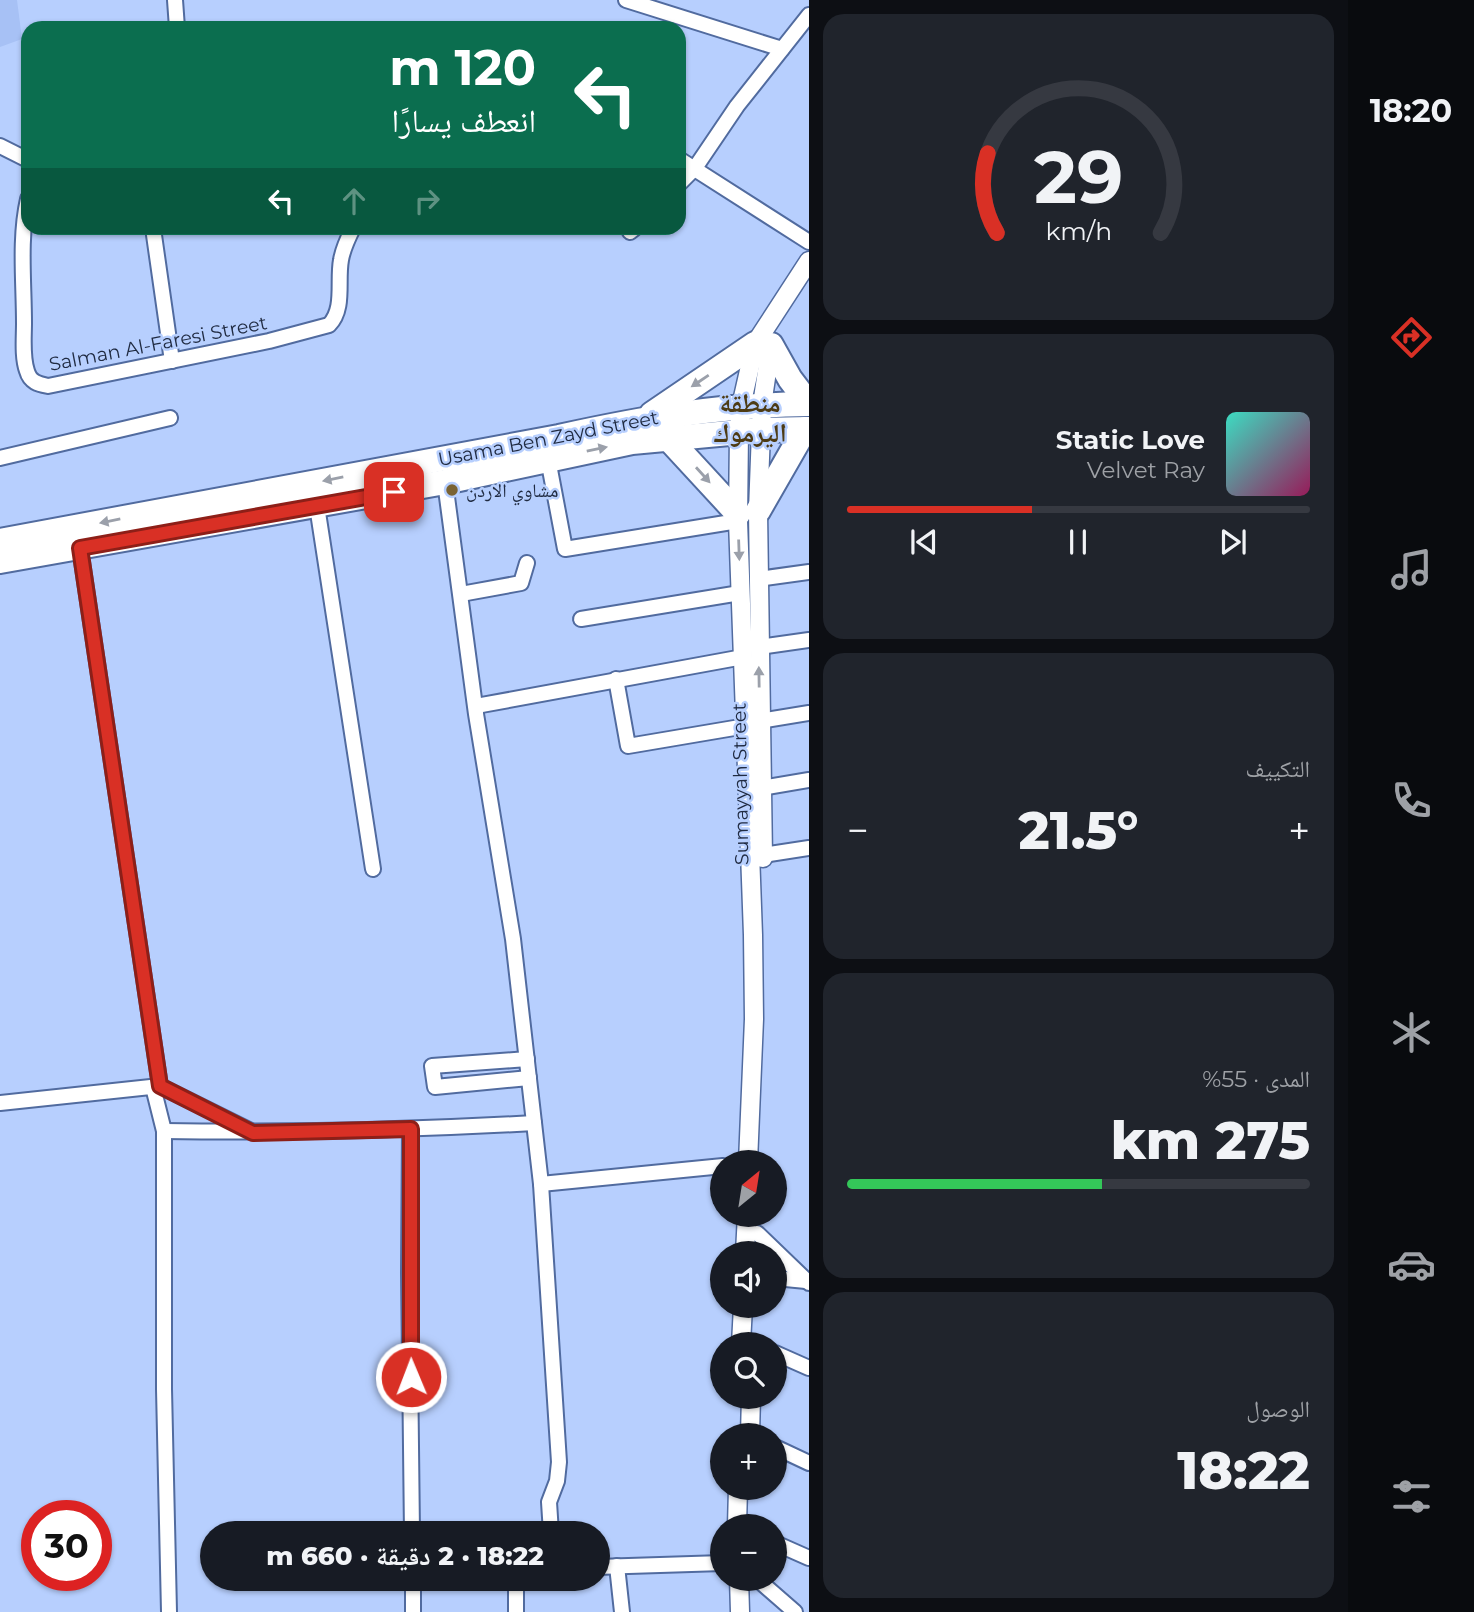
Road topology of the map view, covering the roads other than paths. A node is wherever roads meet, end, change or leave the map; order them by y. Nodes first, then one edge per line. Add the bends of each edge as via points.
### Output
1 (175, 0) edge
2 (626, 0) edge
3 (809, 15) edge
4 (176, 21) edge
5 (782, 49) junction
6 (0, 146) edge
7 (21, 156) edge
8 (686, 163) edge
9 (695, 168) junction
10 (686, 177) edge
11 (25, 235) edge
12 (154, 235) edge
13 (350, 235) edge
14 (809, 242) edge
15 (809, 261) edge
16 (765, 337) junction
17 (172, 361) junction
18 (809, 404) edge
19 (752, 405) junction
20 (170, 418) dead end
21 (645, 418) junction
22 (807, 429) edge
23 (750, 431) junction
24 (667, 437) junction
25 (0, 458) edge
26 (548, 459) junction
27 (445, 482) junction
28 (317, 506) junction
29 (745, 516) junction
30 (0, 541) edge
31 (80, 548) junction
32 (0, 561) edge
33 (527, 563) dead end
34 (809, 572) edge
35 (758, 579) junction
36 (740, 593) junction
37 (461, 594) junction
38 (582, 619) dead end
39 (809, 640) edge
40 (751, 652) junction
41 (616, 679) junction
42 (475, 706) junction
43 (809, 713) edge
44 (753, 724) junction
45 (809, 779) edge
46 (761, 788) junction
47 (809, 848) edge
48 (762, 855) junction
49 (373, 869) dead end
50 (527, 1059) junction
51 (529, 1078) junction
52 (157, 1086) junction
53 (0, 1103) edge
54 (534, 1123) junction
55 (411, 1129) junction
56 (164, 1132) junction
57 (253, 1133) junction
58 (748, 1150) edge
59 (760, 1150) edge
60 (710, 1167) edge
61 (541, 1184) junction
62 (757, 1227) edge
63 (757, 1233) junction
64 (757, 1241) edge
65 (787, 1280) edge
66 (807, 1282) edge
67 (787, 1358) edge
68 (809, 1368) edge
69 (787, 1453) edge
70 (809, 1463) edge
71 (412, 1521) edge
72 (550, 1521) edge
73 (787, 1549) edge
74 (809, 1558) edge
75 (710, 1563) edge
76 (610, 1566) edge
77 (617, 1566) junction
78 (413, 1591) edge
79 (516, 1591) edge
80 (739, 1591) edge
81 (750, 1591) edge
82 (771, 1591) edge
83 (169, 1612) edge
84 (413, 1612) edge
85 (516, 1612) edge
86 (622, 1612) edge
87 (740, 1612) edge
88 (751, 1612) edge
89 (795, 1612) edge

1 - 4 street
2 - 5 street
3 - 5 street
5 - 9 street
6 - 7 street
8 - 9 street
9 - 10 street
9 - 14 street
11 - 17 street, Salman Al-Faresi Street via 25,355 32,380 59,385
12 - 17 street
13 - 17 street, Salman Al-Faresi Street via 340,262 338,311 329,326
15 - 16 street
16 - 18 highway
16 - 19 street, Sumayyah Street
16 -> 21 highway
18 - 19 highway, Usama Ben Zayd Street
19 - 21 highway, Usama Ben Zayd Street
19 - 23 street, Sumayyah Street
20 - 25 street
21 -> 30 highway, Usama Ben Zayd Street
22 - 23 highway, Usama Ben Zayd Street
22 - 29 highway
23 - 24 highway, Usama Ben Zayd Street
23 - 29 street, Sumayyah Street
26 -> 24 highway, Usama Ben Zayd Street
24 -> 29 highway
26 - 27 highway, Usama Ben Zayd Street
26 - 29 street via 565,549
27 - 28 highway, Usama Ben Zayd Street
27 - 37 street
28 - 31 highway, Usama Ben Zayd Street
28 - 49 street
29 - 35 street, Sumayyah Street
29 -> 36 street, Sumayyah Street
31 - 32 highway, Usama Ben Zayd Street
31 - 52 street
33 - 37 street via 521,583
34 - 35 street
35 - 40 street, Sumayyah Street
36 - 38 street
36 - 40 street, Sumayyah Street
37 - 42 street
39 - 40 street
40 - 41 street
40 - 44 street, Sumayyah Street
41 - 42 street
41 - 44 street via 628,747
42 - 50 street via 511,918
43 - 44 street
44 - 46 street, Sumayyah Street
44 - 58 street, Sumayyah Street via 754,1004
45 - 46 street
46 - 48 street, Sumayyah Street
47 - 48 street
48 - 59 street, Sumayyah Street via 765,1045
50 - 51 street
50 - 51 street via 432,1066 435,1087
51 - 54 street
52 - 53 street
52 - 56 street
52 - 57 street
54 - 55 street
54 - 61 street
55 - 57 street
55 - 71 street
56 - 57 street
56 - 83 street
60 - 61 street
61 - 72 street via 559,1462 549,1502
62 - 63 street
63 - 64 street
63 - 66 street
65 - 66 street
67 - 68 street
69 - 70 street
73 - 74 street
75 - 77 street
76 - 77 street
77 - 86 street
78 - 84 street
79 - 85 street
80 - 87 street
81 - 88 street
82 - 89 street

